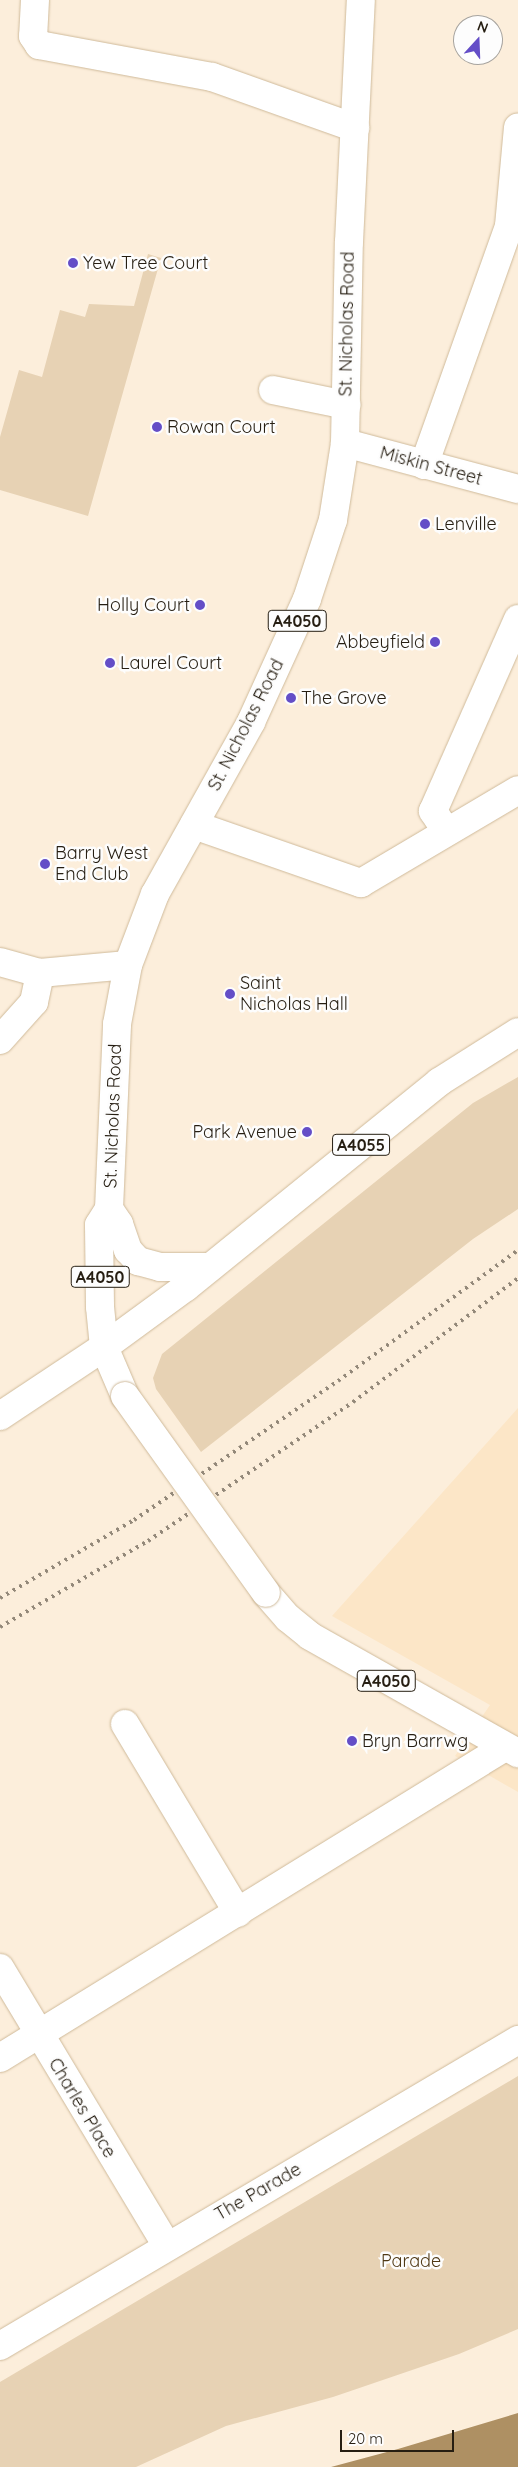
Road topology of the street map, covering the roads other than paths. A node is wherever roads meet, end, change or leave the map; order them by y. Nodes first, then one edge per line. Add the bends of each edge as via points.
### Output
1 (35, 0) edge
2 (361, 0) edge
3 (518, 127) edge
4 (354, 128) junction
5 (273, 390) dead end
6 (346, 405) junction
7 (345, 443) junction
8 (424, 465) junction
9 (518, 489) edge
10 (518, 619) edge
11 (518, 790) edge
12 (194, 825) junction
13 (446, 831) junction
14 (0, 962) edge
15 (128, 965) junction
16 (40, 973) junction
17 (518, 1032) edge
18 (0, 1040) edge
19 (109, 1210) junction
20 (210, 1267) junction
21 (104, 1347) junction
22 (0, 1416) edge
23 (125, 1724) dead end
24 (512, 1750) edge
25 (238, 1913) junction
26 (0, 1968) edge
27 (38, 2036) junction
28 (518, 2040) edge
29 (0, 2058) edge
30 (167, 2246) junction
31 (0, 2346) edge

1 - 4 main road via 33,36 39,45 212,77
2 - 4 main road, St. Nicholas Road / A4050
3 - 8 main road via 509,226
4 - 6 main road, St. Nicholas Road / A4050
5 - 6 main road
6 - 7 main road, St. Nicholas Road / A4050
7 - 8 main road, Miskin Street
7 - 12 main road, St. Nicholas Road / A4050 via 333,520 307,598 251,722
8 - 9 main road, Miskin Street
10 - 13 main road via 434,811
11 - 13 main road
12 - 13 main road via 361,883
12 - 15 main road, St. Nicholas Road / A4050 via 155,894
14 - 16 main road via 24,972
15 - 16 main road
15 - 19 main road, St. Nicholas Road / A4050 via 117,1024
16 - 18 main road via 34,1002
17 - 20 main road, A4055 via 439,1082
19 - 20 main road via 119,1224 128,1250 138,1261 160,1267
19 - 21 main road, St. Nicholas Road / A4050 via 99,1225
20 - 21 main road, A4055
21 - 22 main road
21 - 24 main road, A4050, bridge via 125,1396 266,1593 288,1618 310,1636
23 - 25 main road
24 - 25 main road
25 - 27 main road
26 - 27 main road, Charles Place
27 - 29 main road
27 - 30 main road, Charles Place
28 - 30 main road, The Parade
30 - 31 main road, The Parade

